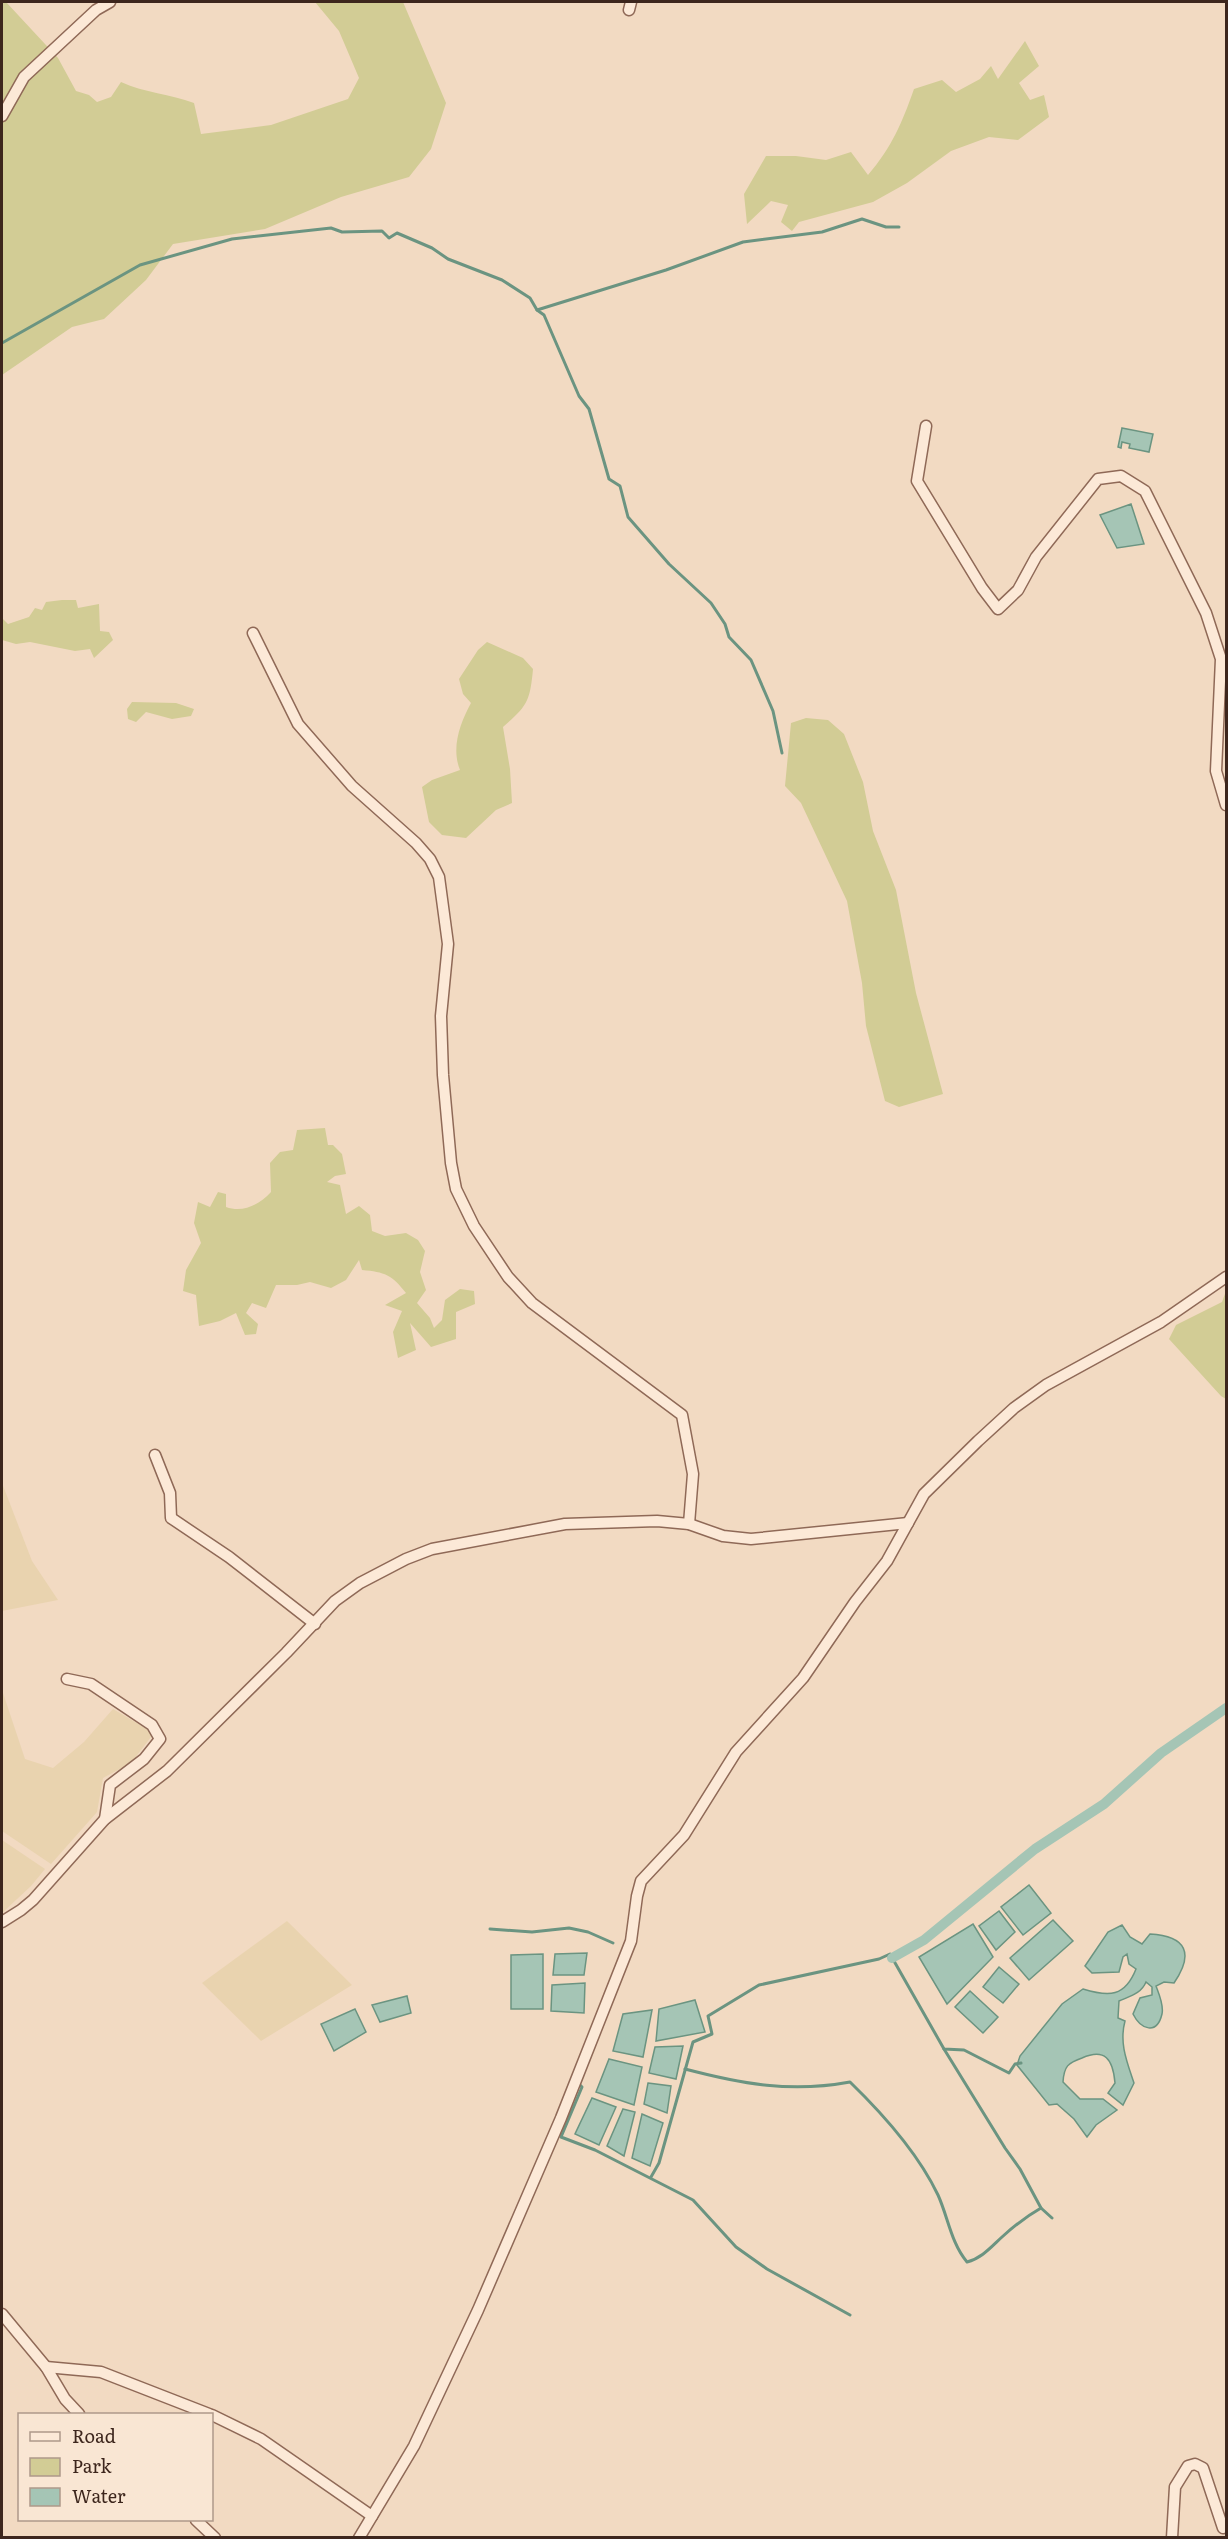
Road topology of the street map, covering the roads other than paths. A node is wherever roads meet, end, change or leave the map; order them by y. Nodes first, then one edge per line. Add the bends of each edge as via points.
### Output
1 (110, 2) edge
2 (2, 116) edge
3 (926, 426) dead end
4 (253, 633) dead end
5 (1227, 805) edge
6 (1227, 1276) edge
7 (155, 1455) dead end
8 (908, 1523) junction
9 (689, 1524) junction
10 (315, 1624) junction
11 (67, 1679) dead end
12 (105, 1819) junction
13 (2, 1922) edge
14 (2, 2314) edge
15 (46, 2367) junction
16 (78, 2413) edge
17 (206, 2413) edge
18 (213, 2416) edge
19 (372, 2516) junction
20 (197, 2521) edge
21 (1223, 2528) dead end
22 (215, 2538) edge
23 (359, 2538) edge
24 (1172, 2538) edge

1 - 2 street via 96,10 24,77
3 - 5 street via 917,481 998,609 1018,590 1036,558 1098,479 1121,476 1145,491 1206,613 1221,658 1216,771
4 - 9 street via 298,724 352,786 416,843 439,877 448,944 441,1016 443,1075 456,1189 488,1249 532,1303 682,1415 693,1474
6 - 8 street via 1161,1322 1046,1385 1014,1408 924,1494
7 - 10 street via 170,1493 171,1518
8 - 9 street via 752,1539 723,1536
8 - 19 street via 887,1561 802,1677 736,1752 684,1834 641,1881 631,1941 561,2118 459,2355 414,2446
9 - 10 street via 565,1524 432,1549 360,1583 335,1601
10 - 12 street via 167,1771
11 - 12 street via 92,1684 152,1725 160,1739 144,1759 110,1785
12 - 13 street via 33,1900
14 - 15 street
15 - 16 street
15 - 17 street via 101,2372
18 - 19 street via 261,2439
19 - 23 street
20 - 22 street
21 - 24 street via 1203,2468 1195,2464 1188,2466 1175,2487

